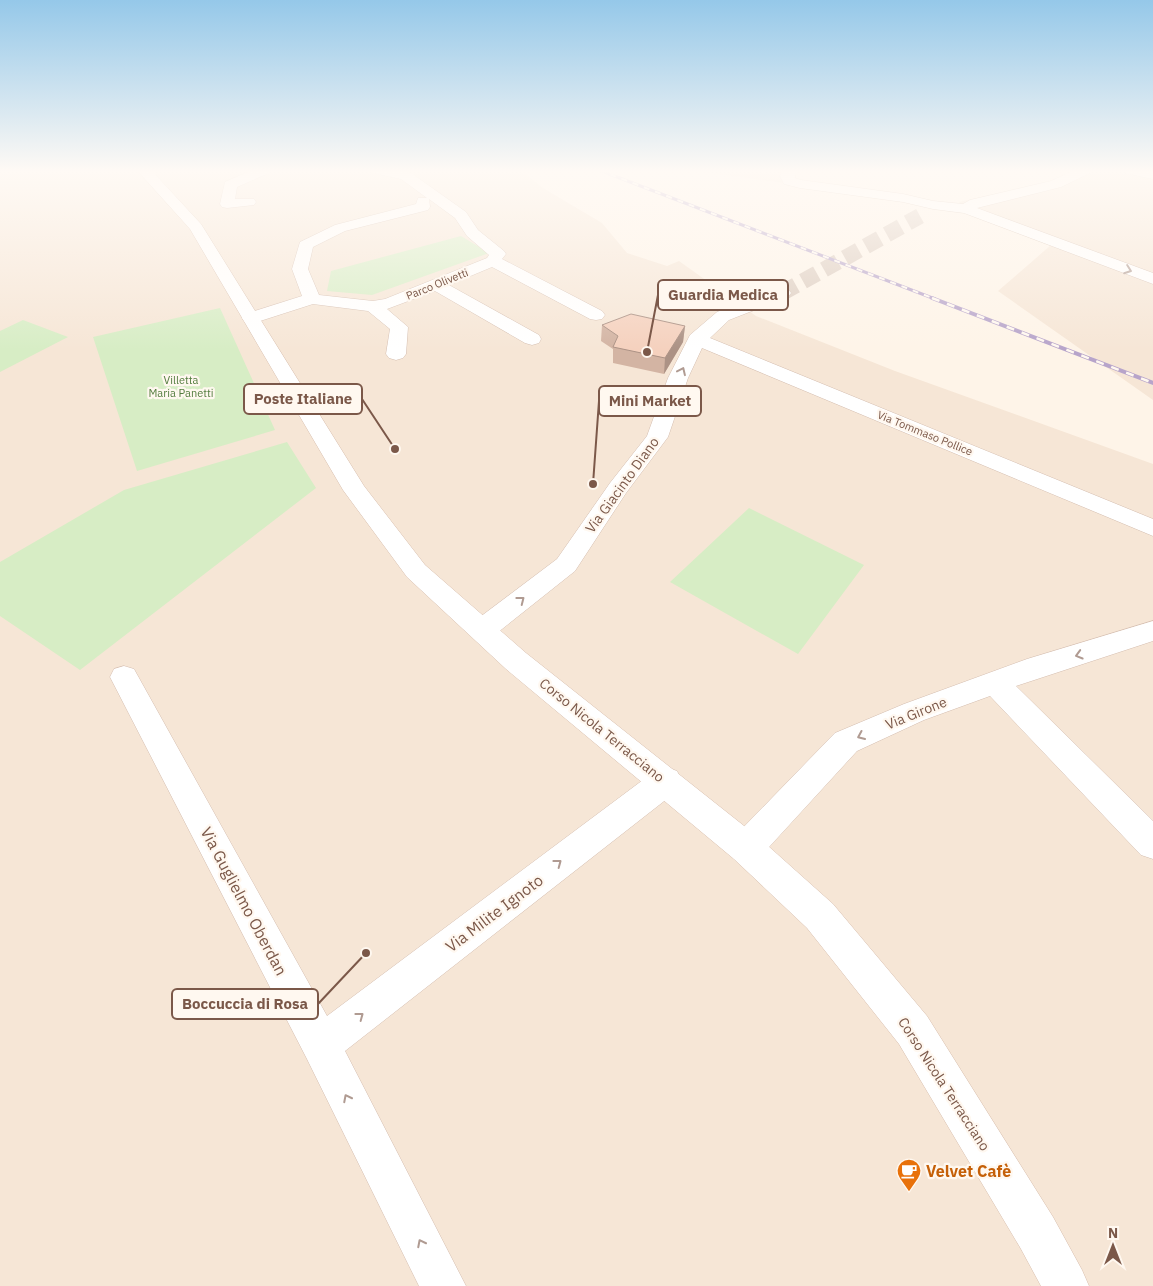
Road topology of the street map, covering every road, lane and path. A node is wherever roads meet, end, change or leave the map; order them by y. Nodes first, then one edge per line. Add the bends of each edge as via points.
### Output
1 (198, 230) edge
2 (336, 230) edge
3 (470, 230) edge
4 (1024, 230) edge
5 (493, 262) junction
6 (1153, 279) edge
7 (437, 284) junction
8 (782, 293) tunnel mouth
9 (305, 302) junction
10 (373, 306) junction
11 (596, 315) dead end
12 (251, 318) junction
13 (532, 339) dead end
14 (697, 339) junction
15 (396, 354) dead end
16 (1153, 528) edge
17 (482, 630) junction
18 (1153, 631) edge
19 (124, 677) dead end
20 (995, 683) junction
21 (666, 781) junction
22 (1153, 844) edge
23 (746, 848) junction
24 (321, 1045) junction
25 (443, 1286) edge
26 (1066, 1286) edge

1 - 12 street, Corso Nicola Terracciano
2 - 9 street via 306,245 300,268
3 - 5 street via 498,254
4 -> 6 street
5 - 7 street, Parco Olivetti
5 - 11 street
7 - 10 street, Parco Olivetti
7 - 13 street
8 - 14 street, Via Giacinto Diano via 723,316
9 - 10 street, Parco Olivetti
9 - 12 street
10 - 15 street via 399,326
12 - 17 street, Corso Nicola Terracciano via 355,490 416,571
14 - 16 street, Via Tommaso Pollice
17 -> 14 street, Via Giacinto Diano via 566,565 618,488 662,438 678,378
17 - 21 street, Corso Nicola Terracciano
18 -> 20 street, Via Girone
19 - 24 street, Via Guglielmo Oberdan
20 - 22 street
20 -> 23 street, Via Girone via 914,712 846,742
21 - 23 street, Corso Nicola Terracciano
24 -> 21 street, Via Milite Ignoto
23 - 26 street, Corso Nicola Terracciano via 820,916 913,1030
25 -> 24 street, Via Guglielmo Oberdan

